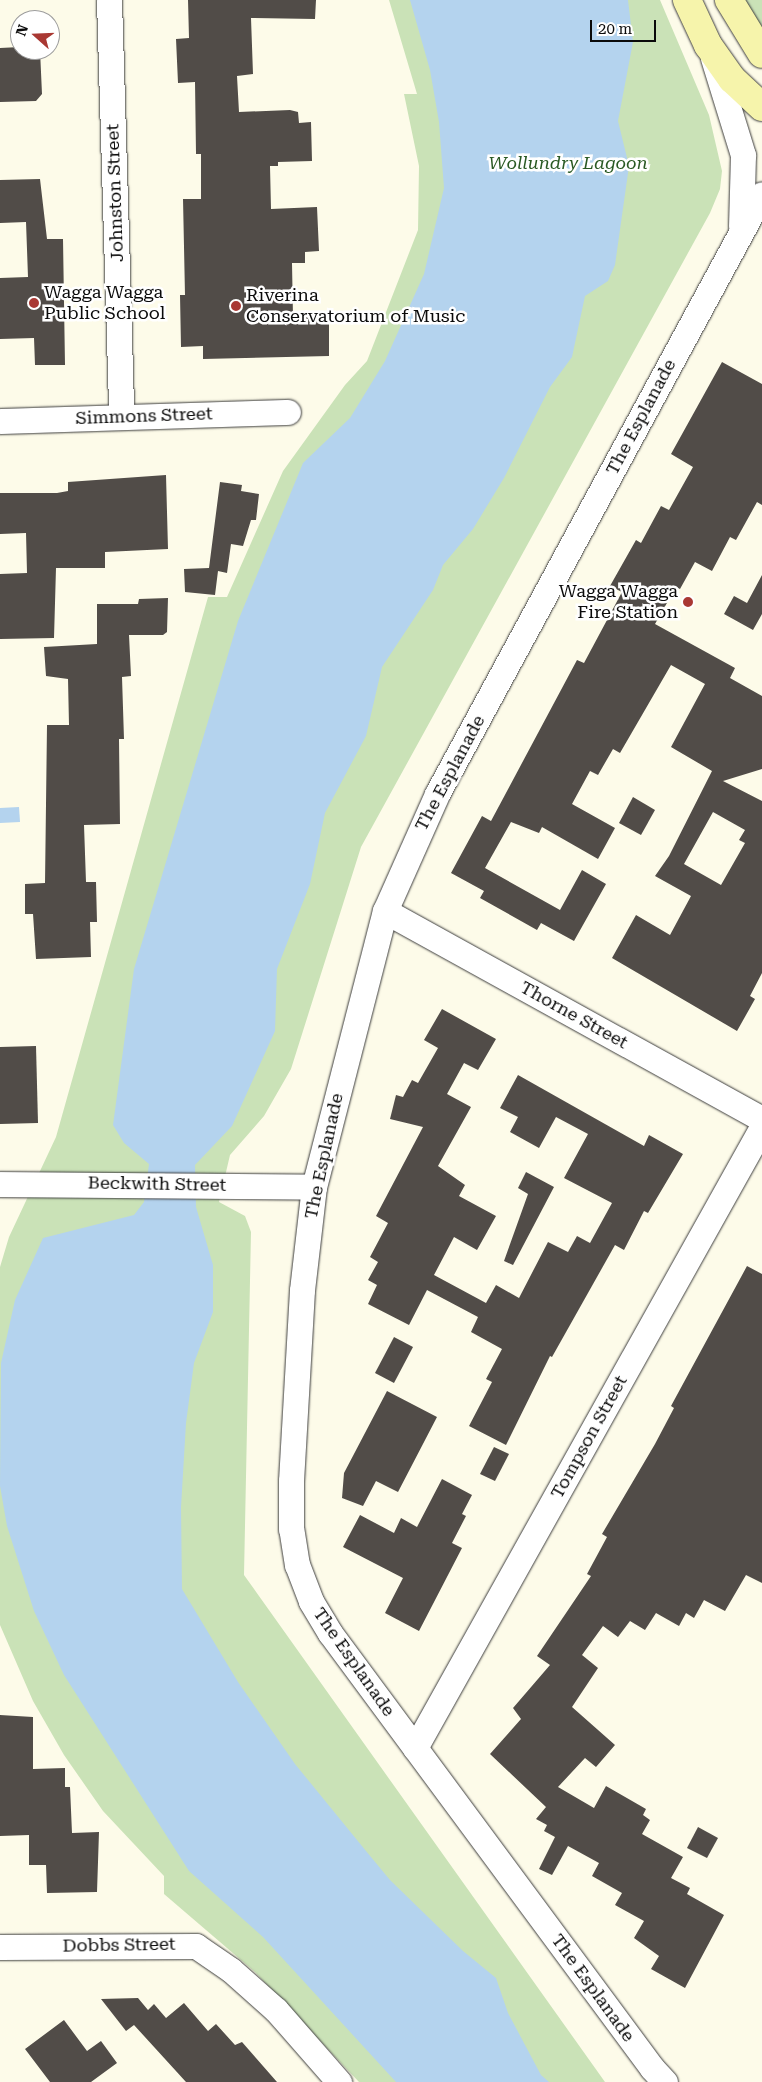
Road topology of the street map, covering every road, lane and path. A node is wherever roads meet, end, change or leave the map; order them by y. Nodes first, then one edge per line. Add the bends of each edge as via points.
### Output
1 (109, 0) edge
2 (687, 0) edge
3 (729, 0) edge
4 (708, 45) junction
5 (762, 54) edge
6 (762, 107) edge
7 (762, 194) edge
8 (741, 233) junction
9 (288, 412) dead end
10 (121, 416) junction
11 (0, 421) edge
12 (385, 911) junction
13 (762, 1119) edge
14 (762, 1127) edge
15 (0, 1184) edge
16 (314, 1187) junction
17 (415, 1748) junction
18 (0, 1947) edge
19 (339, 2082) edge
20 (666, 2082) edge

1 - 10 street, Johnston Street
2 - 4 street
3 - 5 street
4 - 6 street via 732,79
4 - 8 street, The Esplanade via 743,155
7 - 8 street, The Esplanade
8 - 12 street, The Esplanade via 437,794
9 - 10 street, Simmons Street
10 - 11 street, Simmons Street
12 - 13 street, Thorne Street
12 - 16 street, The Esplanade
14 - 17 street, Tompson Street
15 - 16 street, Beckwith Street
16 - 17 street, The Esplanade via 302,1290 291,1481 291,1529 297,1565 311,1602 330,1633
17 - 20 street, The Esplanade via 652,2068
18 - 19 street, Dobbs Street via 184,1944 208,1952 276,2010

